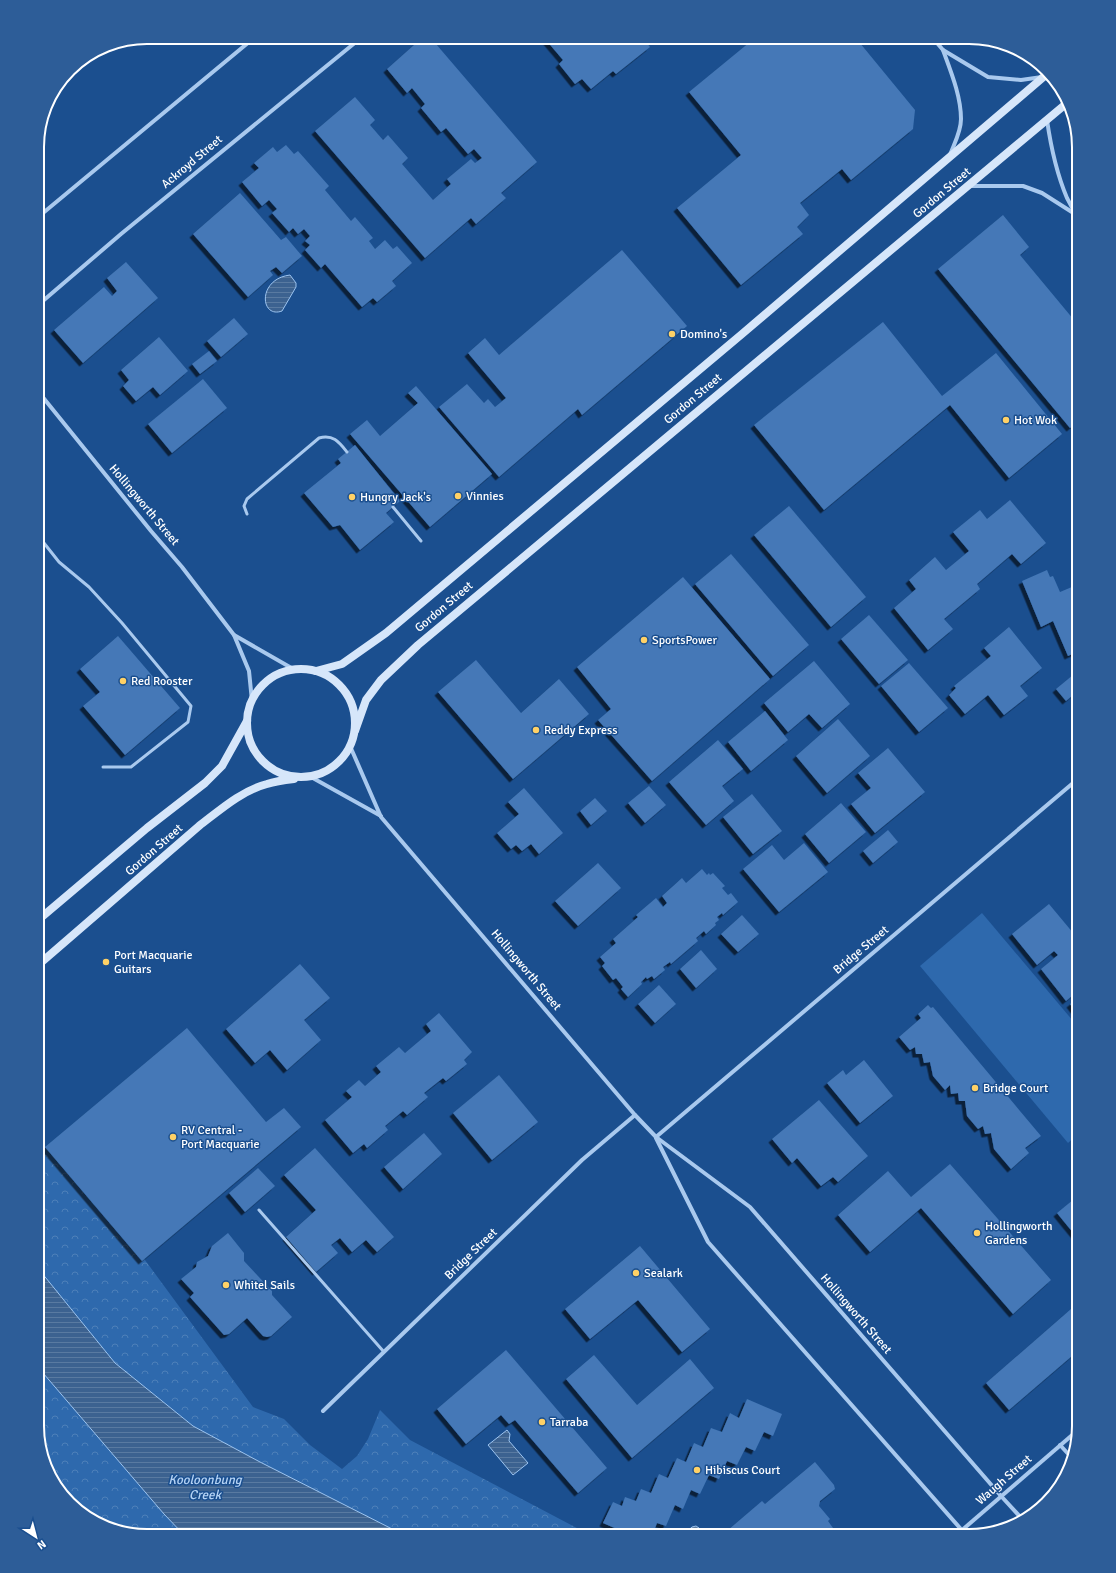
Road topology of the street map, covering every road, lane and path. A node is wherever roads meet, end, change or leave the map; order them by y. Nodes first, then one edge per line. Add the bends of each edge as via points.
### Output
1 (247, 44) edge
2 (353, 44) edge
3 (938, 44) edge
4 (943, 50) junction
5 (1043, 76) edge
6 (1044, 77) edge
7 (1063, 106) edge
8 (1047, 120) junction
9 (949, 157) junction
10 (969, 186) junction
11 (1072, 208) edge
12 (44, 212) edge
13 (1072, 212) edge
14 (44, 300) edge
15 (44, 399) edge
16 (347, 452) dead end
17 (393, 507) dead end
18 (247, 514) dead end
19 (421, 540) dead end
20 (44, 543) edge
21 (234, 635) junction
22 (295, 670) junction
23 (316, 671) junction
24 (252, 701) junction
25 (247, 720) junction
26 (355, 731) junction
27 (350, 746) junction
28 (103, 767) dead end
29 (311, 777) junction
30 (301, 778) junction
31 (1072, 784) edge
32 (381, 817) junction
33 (44, 916) edge
34 (44, 960) edge
35 (635, 1115) junction
36 (656, 1137) junction
37 (259, 1210) dead end
38 (384, 1352) junction
39 (323, 1411) dead end
40 (1071, 1436) edge
41 (1060, 1445) junction
42 (1068, 1454) edge
43 (1000, 1496) junction
44 (1019, 1516) edge
45 (959, 1529) edge
46 (963, 1529) edge

1 - 12 street
2 - 14 street, Ackroyd Street
3 - 4 street
4 - 5 street via 988,77 1021,80
4 - 9 street via 955,84 961,120 958,136
6 - 9 main road, Gordon Street
7 - 8 main road, Gordon Street
8 - 10 main road, Gordon Street
8 - 11 street via 1055,166
9 - 23 main road, Gordon Street via 386,633 342,664
10 - 13 street via 1023,186 1042,193
10 - 26 main road, Gordon Street via 418,645 391,669 366,700
15 - 21 street, Hollingworth Street via 182,567
16 - 18 lane via 338,440 325,436 319,438 247,498 244,506
17 - 19 lane
20 - 28 lane via 59,562 88,587 117,618 191,706 188,722 131,767
21 - 22 street, Hollingworth Street
21 - 24 street, Hollingworth Street via 249,671
22 - 23 main road
22 - 24 main road via 274,677
23 - 26 main road via 328,676 345,691 353,706
24 - 25 main road
25 - 30 main road via 252,746 263,761 286,776
25 - 33 main road, Gordon Street via 222,766 205,784 147,828
26 - 27 main road
27 - 29 main road via 335,766
27 - 32 street, Hollingworth Street
29 - 30 main road
29 - 32 street, Hollingworth Street
30 - 34 main road, Gordon Street via 266,784 243,794 220,809
31 - 36 street, Bridge Street
32 - 35 street, Hollingworth Street
35 - 36 street, Hollingworth Street
35 - 38 street, Bridge Street via 582,1160
36 - 43 street, Hollingworth Street via 750,1207
36 - 45 street, Hollingworth Street via 708,1242
37 - 38 lane
38 - 39 street, Bridge Street
40 - 41 street, Waugh Street
41 - 42 street
41 - 43 street, Waugh Street
43 - 44 street, Hollingworth Street
43 - 46 street, Waugh Street

